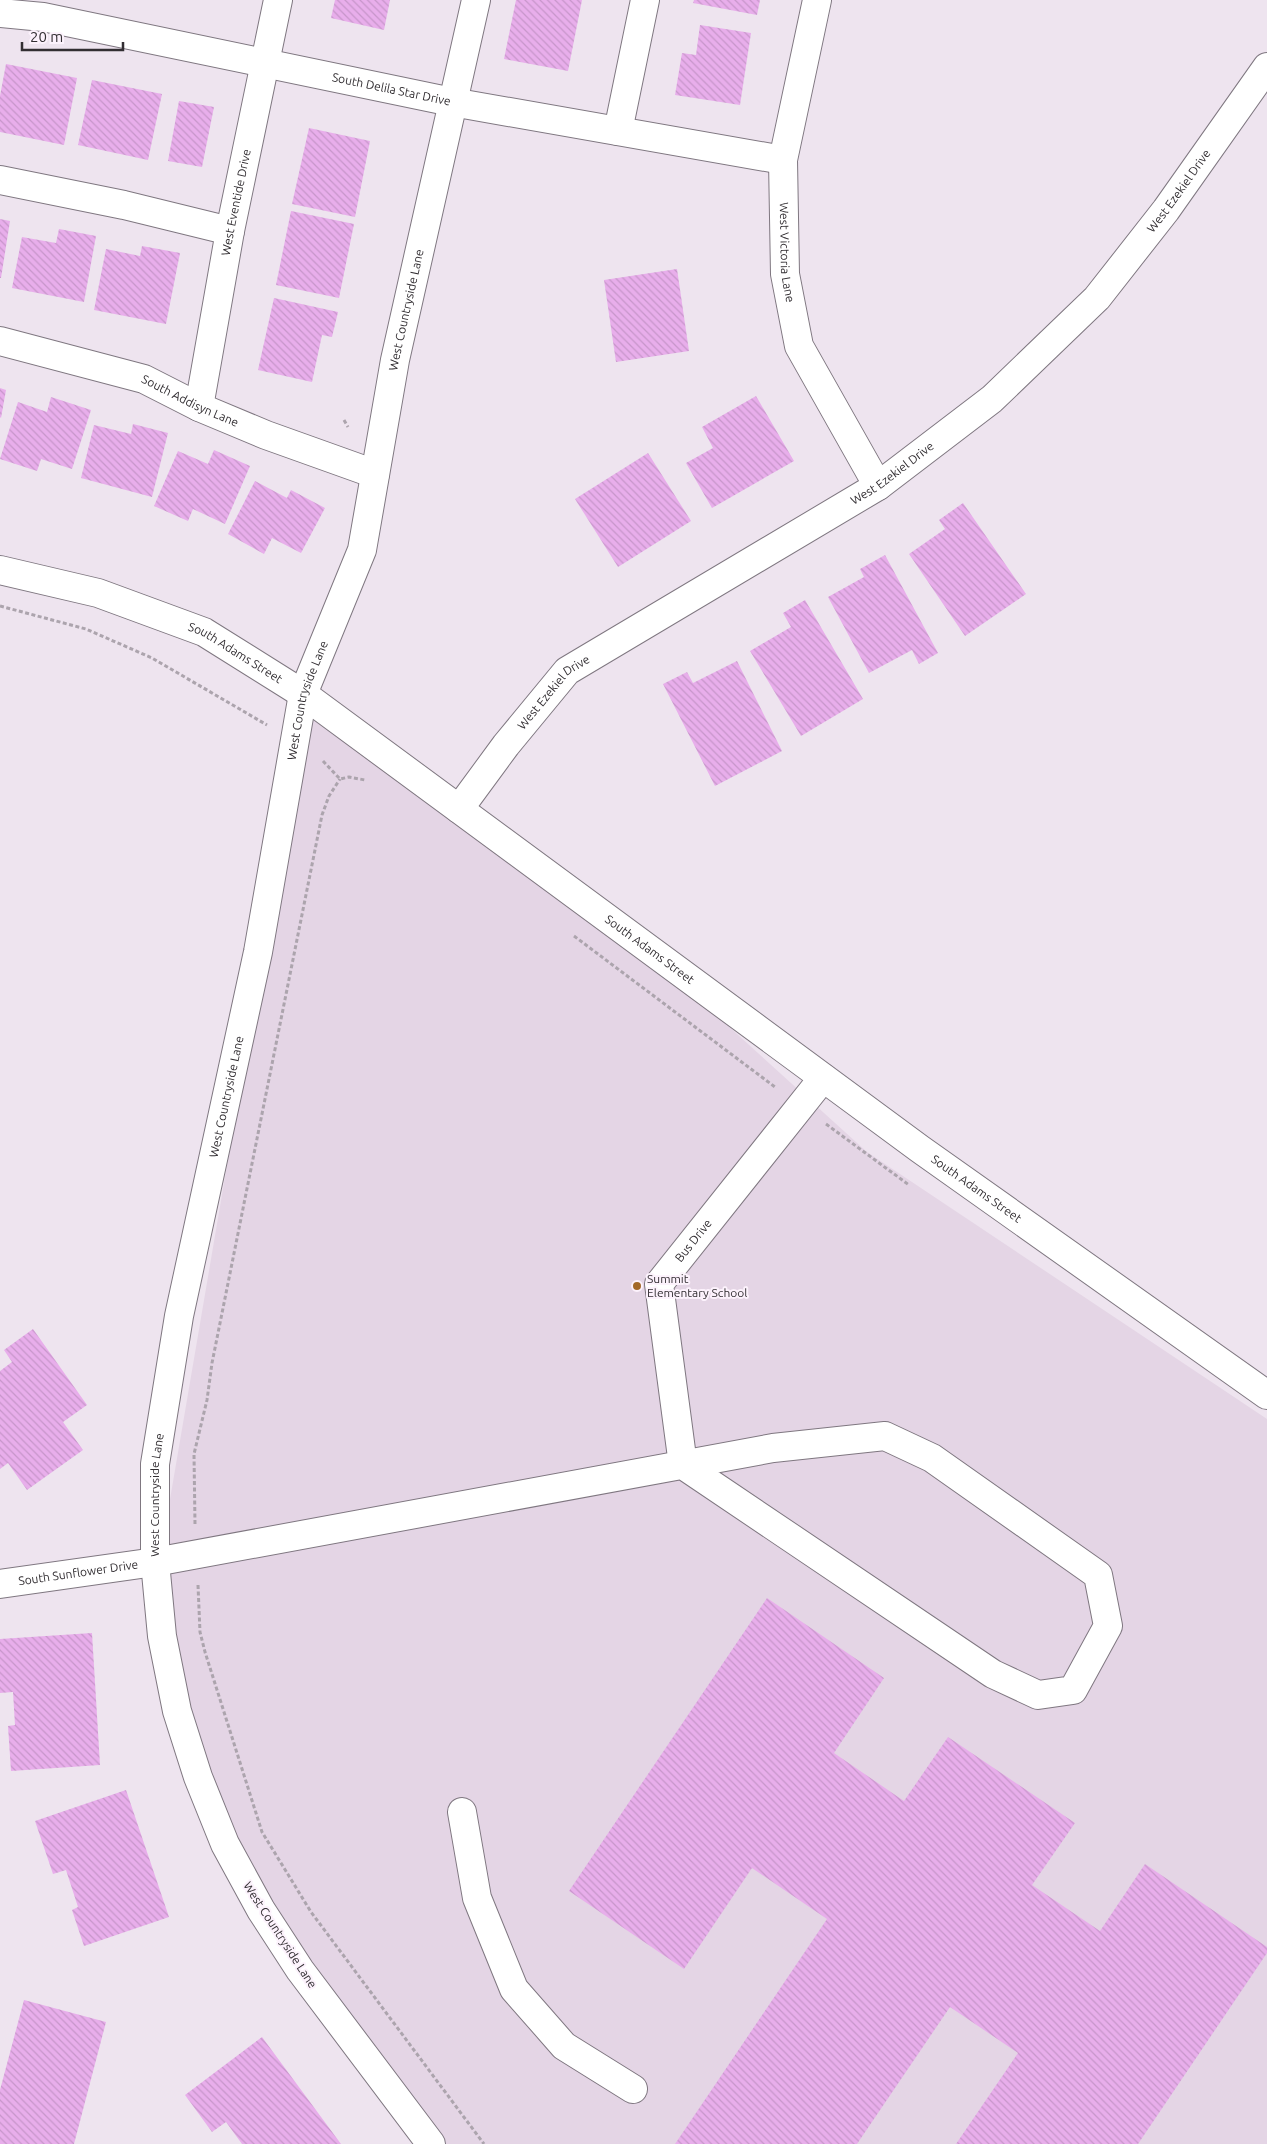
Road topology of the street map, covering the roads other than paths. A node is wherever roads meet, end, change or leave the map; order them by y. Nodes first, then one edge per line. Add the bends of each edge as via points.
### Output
1 (278, 0) edge
2 (476, 0) edge
3 (645, 0) edge
4 (817, 0) edge
5 (0, 13) edge
6 (265, 63) junction
7 (1267, 67) edge
8 (452, 102) junction
9 (618, 131) junction
10 (783, 160) junction
11 (0, 180) edge
12 (230, 230) junction
13 (0, 341) edge
14 (199, 407) junction
15 (375, 474) junction
16 (878, 486) junction
17 (0, 570) edge
18 (303, 694) junction
19 (459, 809) junction
20 (823, 1078) junction
21 (1267, 1395) edge
22 (683, 1465) junction
23 (155, 1562) junction
24 (0, 1584) edge
25 (462, 1812) dead end
26 (633, 2089) dead end
27 (431, 2144) edge

1 - 6 street, West Eventide Drive
2 - 8 street, West Countryside Lane
3 - 9 street
4 - 10 street, West Victoria Lane
5 - 6 street, South Delila Star Drive via 43,17
6 - 8 street, South Delila Star Drive
6 - 12 street, West Eventide Drive
7 - 16 street, West Ezekiel Drive via 1166,210 1097,298 992,399
8 - 9 street, South Delila Star Drive
8 - 15 street, West Countryside Lane via 396,360
9 - 10 street, South Delila Star Drive
10 - 16 street, West Victoria Lane via 785,274 799,346
11 - 12 street
12 - 14 street, West Eventide Drive
13 - 14 street, South Addisyn Lane via 144,379
14 - 15 street, South Addisyn Lane
15 - 18 street, West Countryside Lane via 362,550
16 - 19 street, West Ezekiel Drive via 568,671 506,745
17 - 18 street, South Adams Street via 98,594 204,632
18 - 19 street, South Adams Street
18 - 23 street, West Countryside Lane via 258,952 179,1316 155,1464
19 - 20 street, South Adams Street
20 - 21 street, South Adams Street
20 - 22 street, Bus Drive via 659,1284
22 - 22 street, South Sunflower Drive via 993,1674 1038,1694 1073,1690 1108,1626 1098,1575 932,1458 885,1436 773,1448
22 - 23 street, South Sunflower Drive
23 - 24 street, South Sunflower Drive
23 - 27 street, West Countryside Lane via 162,1636 177,1711 198,1777 225,1844 261,1910 300,1970
25 - 26 street via 477,1898 514,1989 564,2046

